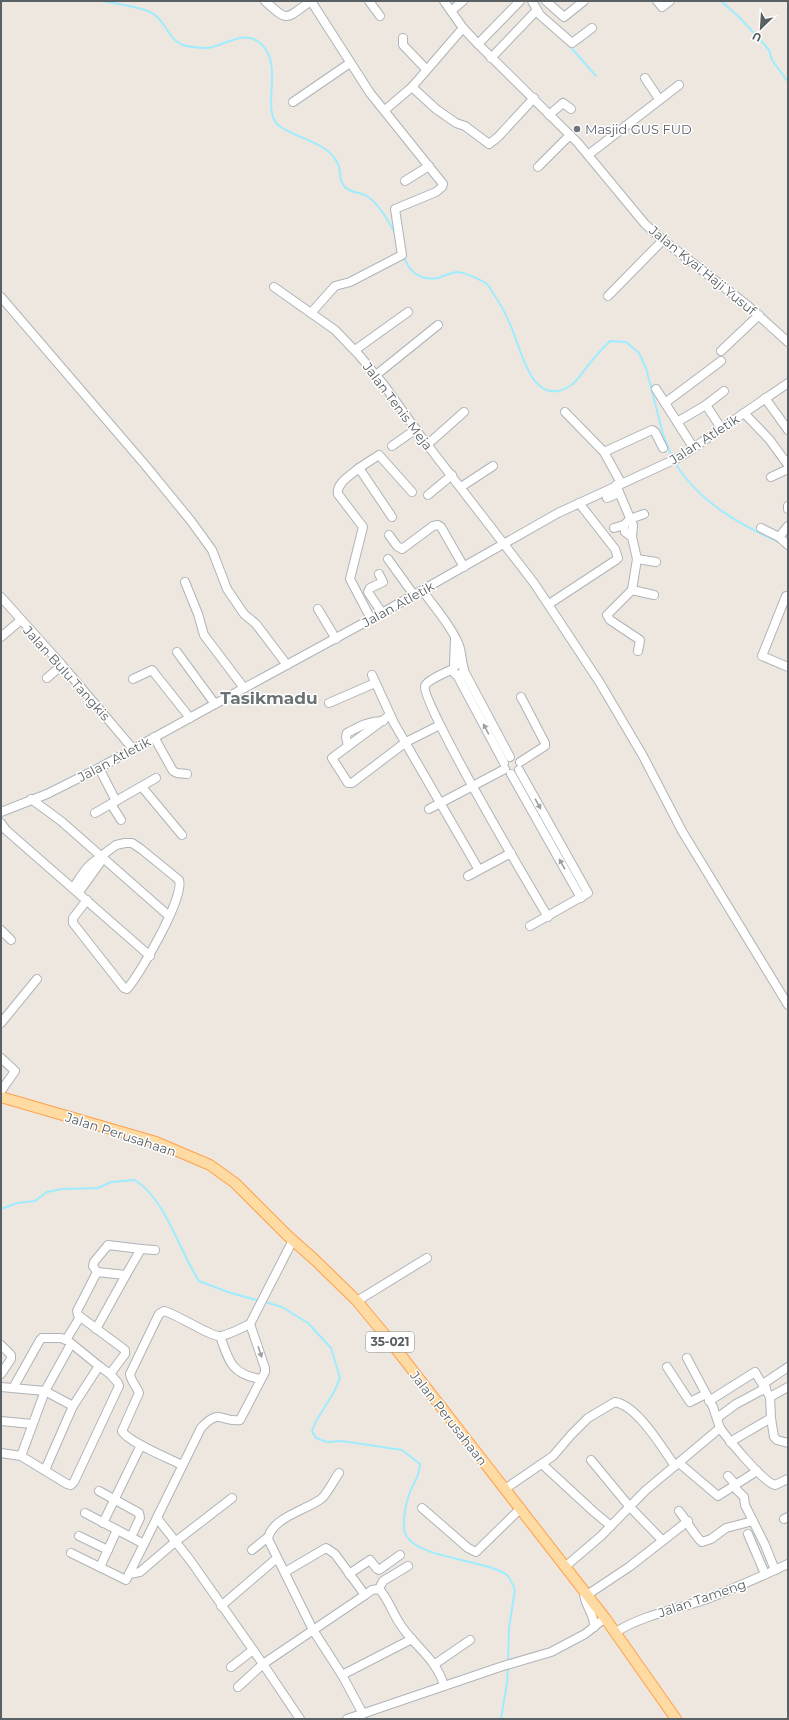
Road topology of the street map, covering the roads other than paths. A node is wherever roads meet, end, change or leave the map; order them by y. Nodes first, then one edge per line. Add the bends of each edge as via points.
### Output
1 (265, 1) edge
2 (311, 1) edge
3 (369, 1) edge
4 (444, 1) edge
5 (463, 1) edge
6 (520, 1) edge
7 (532, 1) edge
8 (546, 1) edge
9 (584, 1) edge
10 (656, 1) edge
11 (670, 1) edge
12 (451, 11) junction
13 (535, 13) junction
14 (380, 16) dead end
15 (463, 28) junction
16 (592, 28) dead end
17 (403, 38) dead end
18 (478, 44) junction
19 (491, 58) junction
20 (350, 63) junction
21 (426, 69) junction
22 (646, 78) dead end
23 (679, 85) dead end
24 (412, 87) junction
25 (534, 98) junction
26 (660, 99) junction
27 (293, 102) dead end
28 (571, 108) dead end
29 (385, 110) junction
30 (549, 115) junction
31 (570, 135) junction
32 (588, 155) junction
33 (429, 166) junction
34 (538, 166) dead end
35 (405, 181) dead end
36 (663, 240) junction
37 (274, 287) dead end
38 (608, 296) dead end
39 (1, 297) edge
40 (408, 312) dead end
41 (311, 313) junction
42 (759, 315) junction
43 (438, 325) dead end
44 (788, 342) edge
45 (355, 350) junction
46 (721, 351) dead end
47 (721, 361) dead end
48 (376, 375) junction
49 (788, 383) edge
50 (656, 389) dead end
51 (724, 391) dead end
52 (765, 398) junction
53 (665, 404) junction
54 (706, 405) junction
55 (464, 412) dead end
56 (564, 412) dead end
57 (744, 412) junction
58 (677, 422) junction
59 (721, 428) junction
60 (416, 429) junction
61 (788, 430) edge
62 (428, 444) junction
63 (392, 446) dead end
64 (663, 448) dead end
65 (693, 448) junction
66 (604, 452) junction
67 (493, 466) dead end
68 (788, 466) edge
69 (359, 468) junction
70 (788, 469) edge
71 (452, 475) junction
72 (771, 477) dead end
73 (461, 487) junction
74 (619, 487) junction
75 (412, 492) dead end
76 (428, 495) dead end
77 (607, 498) dead end
78 (579, 503) junction
79 (788, 506) edge
80 (788, 509) edge
81 (644, 514) dead end
82 (392, 517) dead end
83 (627, 522) junction
84 (788, 526) edge
85 (614, 528) dead end
86 (761, 528) dead end
87 (389, 535) dead end
88 (779, 537) junction
89 (504, 544) junction
90 (788, 545) edge
91 (637, 558) junction
92 (388, 559) dead end
93 (656, 562) dead end
94 (464, 567) junction
95 (379, 574) dead end
96 (185, 582) dead end
97 (632, 590) junction
98 (423, 591) junction
99 (414, 595) junction
100 (654, 595) dead end
101 (788, 596) edge
102 (1, 597) edge
103 (549, 604) junction
104 (318, 609) dead end
105 (382, 613) junction
106 (371, 619) junction
107 (21, 620) junction
108 (1, 637) edge
109 (336, 639) junction
110 (638, 651) dead end
111 (177, 652) dead end
112 (62, 665) junction
113 (287, 665) junction
114 (788, 667) edge
115 (458, 669) junction
116 (372, 675) dead end
117 (47, 678) dead end
118 (133, 679) dead end
119 (375, 683) junction
120 (244, 688) junction
121 (521, 697) dead end
122 (329, 703) dead end
123 (215, 704) junction
124 (390, 715) junction
125 (190, 718) junction
126 (440, 725) junction
127 (154, 737) junction
128 (406, 742) junction
129 (133, 749) junction
130 (511, 766) junction
131 (99, 768) junction
132 (187, 774) dead end
133 (156, 778) dead end
134 (473, 786) junction
135 (142, 787) junction
136 (31, 799) junction
137 (113, 802) junction
138 (441, 803) junction
139 (429, 809) dead end
140 (1, 812) edge
141 (95, 813) dead end
142 (121, 820) dead end
143 (1, 823) edge
144 (182, 835) dead end
145 (510, 853) junction
146 (102, 857) junction
147 (480, 870) junction
148 (468, 876) dead end
149 (76, 890) junction
150 (87, 900) junction
151 (169, 916) junction
152 (548, 916) junction
153 (530, 926) dead end
154 (1, 930) edge
155 (11, 940) dead end
156 (150, 956) junction
157 (37, 979) dead end
158 (788, 1005) edge
159 (1, 1023) edge
160 (1, 1058) edge
161 (1, 1091) edge
162 (1, 1097) edge
163 (293, 1240) junction
164 (141, 1250) junction
165 (155, 1250) dead end
166 (427, 1258) dead end
167 (97, 1272) junction
168 (126, 1275) junction
169 (357, 1301) junction
170 (80, 1317) junction
171 (250, 1324) junction
172 (96, 1328) junction
173 (220, 1336) junction
174 (69, 1342) junction
175 (1, 1345) edge
176 (687, 1358) dead end
177 (99, 1366) junction
178 (788, 1367) edge
179 (667, 1368) dead end
180 (1, 1374) edge
181 (110, 1374) junction
182 (260, 1380) junction
183 (765, 1386) junction
184 (1, 1387) edge
185 (788, 1387) edge
186 (13, 1388) junction
187 (45, 1391) junction
188 (708, 1397) junction
189 (770, 1397) junction
190 (73, 1406) junction
191 (717, 1418) junction
192 (770, 1418) junction
193 (1, 1421) edge
194 (32, 1424) junction
195 (720, 1428) junction
196 (730, 1442) junction
197 (788, 1443) edge
198 (141, 1445) junction
199 (2, 1456) edge
200 (20, 1456) junction
201 (591, 1460) dead end
202 (542, 1464) junction
203 (182, 1465) junction
204 (677, 1465) junction
205 (45, 1470) junction
206 (757, 1471) junction
207 (339, 1473) dead end
208 (728, 1476) dead end
209 (788, 1479) edge
210 (734, 1485) junction
211 (505, 1489) junction
212 (100, 1491) dead end
213 (232, 1498) dead end
214 (115, 1499) junction
215 (629, 1506) junction
216 (422, 1508) dead end
217 (521, 1508) junction
218 (679, 1510) dead end
219 (85, 1513) dead end
220 (157, 1518) junction
221 (754, 1520) junction
222 (688, 1521) junction
223 (103, 1523) junction
224 (611, 1526) junction
225 (117, 1530) junction
226 (748, 1534) dead end
227 (79, 1536) dead end
228 (131, 1537) junction
229 (268, 1537) junction
230 (662, 1540) junction
231 (175, 1542) junction
232 (144, 1544) junction
233 (108, 1550) junction
234 (252, 1550) dead end
235 (71, 1553) dead end
236 (400, 1555) dead end
237 (277, 1558) junction
238 (788, 1564) edge
239 (408, 1566) dead end
240 (566, 1566) junction
241 (100, 1567) junction
242 (775, 1570) junction
243 (285, 1572) junction
244 (129, 1574) junction
245 (349, 1574) junction
246 (764, 1574) junction
247 (378, 1589) junction
248 (586, 1592) junction
249 (365, 1595) junction
250 (221, 1606) junction
251 (605, 1618) junction
252 (594, 1627) junction
253 (313, 1630) junction
254 (616, 1632) junction
255 (412, 1639) junction
256 (470, 1640) dead end
257 (253, 1650) junction
258 (263, 1664) junction
259 (435, 1664) junction
260 (231, 1667) dead end
261 (342, 1675) junction
262 (444, 1686) junction
263 (238, 1687) dead end
264 (363, 1714) junction
265 (300, 1719) edge
266 (347, 1719) edge
267 (676, 1719) edge

1 - 2 street via 286,17
2 - 20 street
3 - 14 street
4 - 12 street, Jalan Kyai Haji Yusuf
5 - 12 street
6 - 18 street
7 - 13 street
8 - 9 street via 563,17
10 - 11 street via 662,7
12 - 15 street, Jalan Kyai Haji Yusuf
13 - 16 street via 572,43
13 - 19 street
15 - 18 street, Jalan Kyai Haji Yusuf
15 - 21 street
17 - 21 street via 403,45
18 - 19 street, Jalan Kyai Haji Yusuf
19 - 25 street, Jalan Kyai Haji Yusuf
20 - 27 street
20 - 29 street
21 - 24 street
22 - 26 street
23 - 26 street
24 - 25 street via 436,109 489,144
24 - 29 street
25 - 30 street, Jalan Kyai Haji Yusuf
26 - 32 street
28 - 30 street via 563,102
29 - 33 street
30 - 31 street, Jalan Kyai Haji Yusuf
31 - 32 street, Jalan Kyai Haji Yusuf
31 - 34 street
32 - 36 street, Jalan Kyai Haji Yusuf via 633,210
33 - 35 street
33 - 41 street via 443,184 442,187 395,210 402,253 400,256 350,282 335,286
36 - 38 street
36 - 42 street, Jalan Kyai Haji Yusuf
37 - 41 street, Jalan Tenis Meja
39 - 113 street via 191,521 212,550 230,594
40 - 45 street
41 - 45 street, Jalan Tenis Meja via 335,330
42 - 44 street, Jalan Kyai Haji Yusuf
42 - 46 street
43 - 48 street
45 - 48 street, Jalan Tenis Meja
47 - 53 street
48 - 60 street, Jalan Tenis Meja
49 - 52 street, Jalan Atletik
50 - 53 street
51 - 54 street
52 - 57 street, Jalan Atletik
52 - 61 street
53 - 58 street
54 - 58 street
54 - 59 street
55 - 62 street
56 - 66 street
57 - 59 street, Jalan Atletik
57 - 68 street via 769,439
58 - 65 street
59 - 65 street, Jalan Atletik
60 - 62 street, Jalan Tenis Meja
60 - 63 street
62 - 71 street, Jalan Tenis Meja
64 - 66 street via 652,430
65 - 74 street, Jalan Atletik
66 - 74 street
67 - 73 street
69 - 75 street via 379,455
69 - 82 street
69 - 106 street via 339,485 338,494 363,527 350,579
70 - 72 street
71 - 73 street, Jalan Tenis Meja
71 - 76 street
73 - 89 street, Jalan Tenis Meja
74 - 77 street
74 - 78 street, Jalan Atletik
74 - 83 street
78 - 89 street, Jalan Atletik
78 - 103 street via 615,549 618,558
79 - 80 street
81 - 83 street
83 - 85 street
83 - 91 street via 634,529 632,537
84 - 88 street
86 - 88 street
87 - 94 street via 402,549 438,525
88 - 90 street
89 - 94 street, Jalan Atletik
89 - 103 street, Jalan Tenis Meja
91 - 93 street
91 - 97 street
92 - 99 street
94 - 98 street, Jalan Atletik
95 - 105 street via 382,582 370,588 368,592
96 - 120 street via 204,635
97 - 100 street
97 - 110 street via 607,614 610,620 640,640
98 - 99 street, Jalan Atletik
98 - 115 street via 455,638 461,653
99 - 105 street, Jalan Atletik
101 - 114 street via 762,656
102 - 107 street, Jalan Bulu Tangkis
103 - 158 street, Jalan Tenis Meja via 643,756 682,831
104 - 109 street
105 - 106 street, Jalan Atletik
106 - 109 street, Jalan Atletik
107 - 108 street
107 - 112 street, Jalan Bulu Tangkis
109 - 113 street, Jalan Atletik
111 - 123 street
112 - 117 street
112 - 129 street, Jalan Bulu Tangkis
113 - 120 street, Jalan Atletik
115 - 126 street via 428,682 425,686 425,693
115 - 130 street
116 - 119 street
118 - 125 street via 152,670
119 - 122 street
119 - 124 street
120 - 123 street, Jalan Atletik
121 - 130 street via 545,746
123 - 125 street, Jalan Atletik
124 - 128 street
124 - 128 street via 382,721 373,721 347,733 348,746 331,759 350,784
125 - 127 street, Jalan Atletik
126 - 128 street
126 - 134 street
127 - 129 street, Jalan Atletik
127 - 132 street via 173,771
128 - 138 street
129 - 131 street, Jalan Atletik
130 - 134 street
130 - 152 street via 584,895
131 - 136 street, Jalan Atletik via 47,794
131 - 137 street
133 - 135 street
134 - 138 street
134 - 145 street
135 - 137 street
135 - 144 street
136 - 140 street, Jalan Atletik
136 - 146 street
137 - 141 street
137 - 142 street
138 - 139 street
138 - 147 street
143 - 149 street
145 - 147 street
145 - 152 street
146 - 149 street via 90,865
146 - 151 street
146 - 151 street via 116,845 132,844 178,878 180,887
147 - 148 street
149 - 150 street
150 - 156 street
150 - 156 street via 73,918 73,924 124,989 128,988
151 - 156 street
152 - 153 street
154 - 155 street
157 - 159 street
160 - 161 street via 15,1071
162 - 163 main road, Jalan Perusahaan / 35-021 via 156,1142 210,1165 235,1183
163 - 169 main road, Jalan Perusahaan / 35-021
163 - 171 street
164 - 165 street
164 - 167 street via 108,1245 94,1262 93,1266
164 - 168 street
166 - 169 street
167 - 168 street
167 - 170 street via 76,1310
168 - 172 street
169 - 211 main road, Jalan Perusahaan / 35-021
170 - 172 street
170 - 174 street
171 - 173 street
171 -> 182 street via 265,1368
172 - 181 street via 125,1350
173 - 182 street via 233,1367
173 - 198 street via 174,1313 164,1311 159,1314 130,1374 130,1379 139,1393 122,1430 125,1436
174 - 177 street
174 - 186 street via 42,1338
174 - 187 street
175 - 180 street via 11,1355 11,1359
176 - 188 street
177 - 181 street
177 - 190 street
178 - 183 street
179 - 188 street via 690,1402
181 - 205 street via 119,1386 74,1482 68,1484
182 - 203 street via 241,1419 221,1416 206,1423 196,1436
183 - 188 street via 755,1372
183 - 189 street
183 - 191 street
184 - 186 street
185 - 189 street
186 - 187 street
187 - 190 street
187 - 194 street
188 - 191 street
189 - 192 street
190 - 205 street
191 - 195 street
192 - 196 street
192 - 197 street via 774,1436 777,1440
193 - 194 street
194 - 200 street
195 - 196 street
195 - 204 street
196 - 206 street
198 - 203 street
198 - 214 street
199 - 200 street
200 - 205 street
201 - 215 street
202 - 204 street via 553,1456 588,1418 615,1402 621,1404 646,1426
202 - 211 street
202 - 224 street
203 - 220 street
204 - 210 street via 718,1496
204 - 215 street
206 - 209 street via 772,1485 778,1485
206 - 210 street
207 - 229 street via 322,1498 284,1518
208 - 210 street
210 - 221 street via 744,1497 745,1505
211 - 217 main road, Jalan Perusahaan / 35-021
212 - 214 street
213 - 231 street
214 - 223 street
214 - 228 street via 140,1513
215 - 224 street
215 - 230 street
216 - 217 street via 468,1548 478,1551
217 - 240 main road, Jalan Perusahaan / 35-021
218 - 222 street
219 - 223 street
220 - 231 street
220 - 232 street
221 - 222 street via 726,1528 711,1540 704,1542 698,1539
221 - 242 street
222 - 230 street
223 - 225 street
224 - 240 street
225 - 228 street
225 - 233 street
226 - 246 street
227 - 233 street
228 - 232 street
229 - 234 street
229 - 237 street
230 - 248 street via 629,1567
231 - 244 street via 140,1572
231 - 250 street
232 - 244 street
233 - 241 street
235 - 241 street
236 - 245 street via 379,1570 370,1560
237 - 243 street
237 - 250 street
238 - 242 street, Jalan Tameng
239 - 247 street via 383,1581
240 - 248 main road, Jalan Perusahaan / 35-021
241 - 244 street via 126,1580
242 - 246 street, Jalan Tameng
243 - 245 street via 326,1548 335,1554
243 - 253 street
245 - 249 street
246 - 254 street, Jalan Tameng via 704,1599 639,1620
247 - 249 street
247 - 255 street
248 - 251 main road, Jalan Perusahaan / 35-021
248 - 252 street via 584,1597 595,1620
249 - 253 street
250 - 257 street
251 - 252 street
251 - 254 main road, Jalan Perusahaan / 35-021
252 - 262 street via 552,1652
253 - 258 street
253 - 261 street
254 - 267 main road, Jalan Perusahaan / 35-021
255 - 259 street
255 - 261 street
256 - 259 street
257 - 258 street
257 - 260 street
258 - 263 street
258 - 265 street
259 - 262 street
261 - 264 street
262 - 264 street
264 - 266 street

